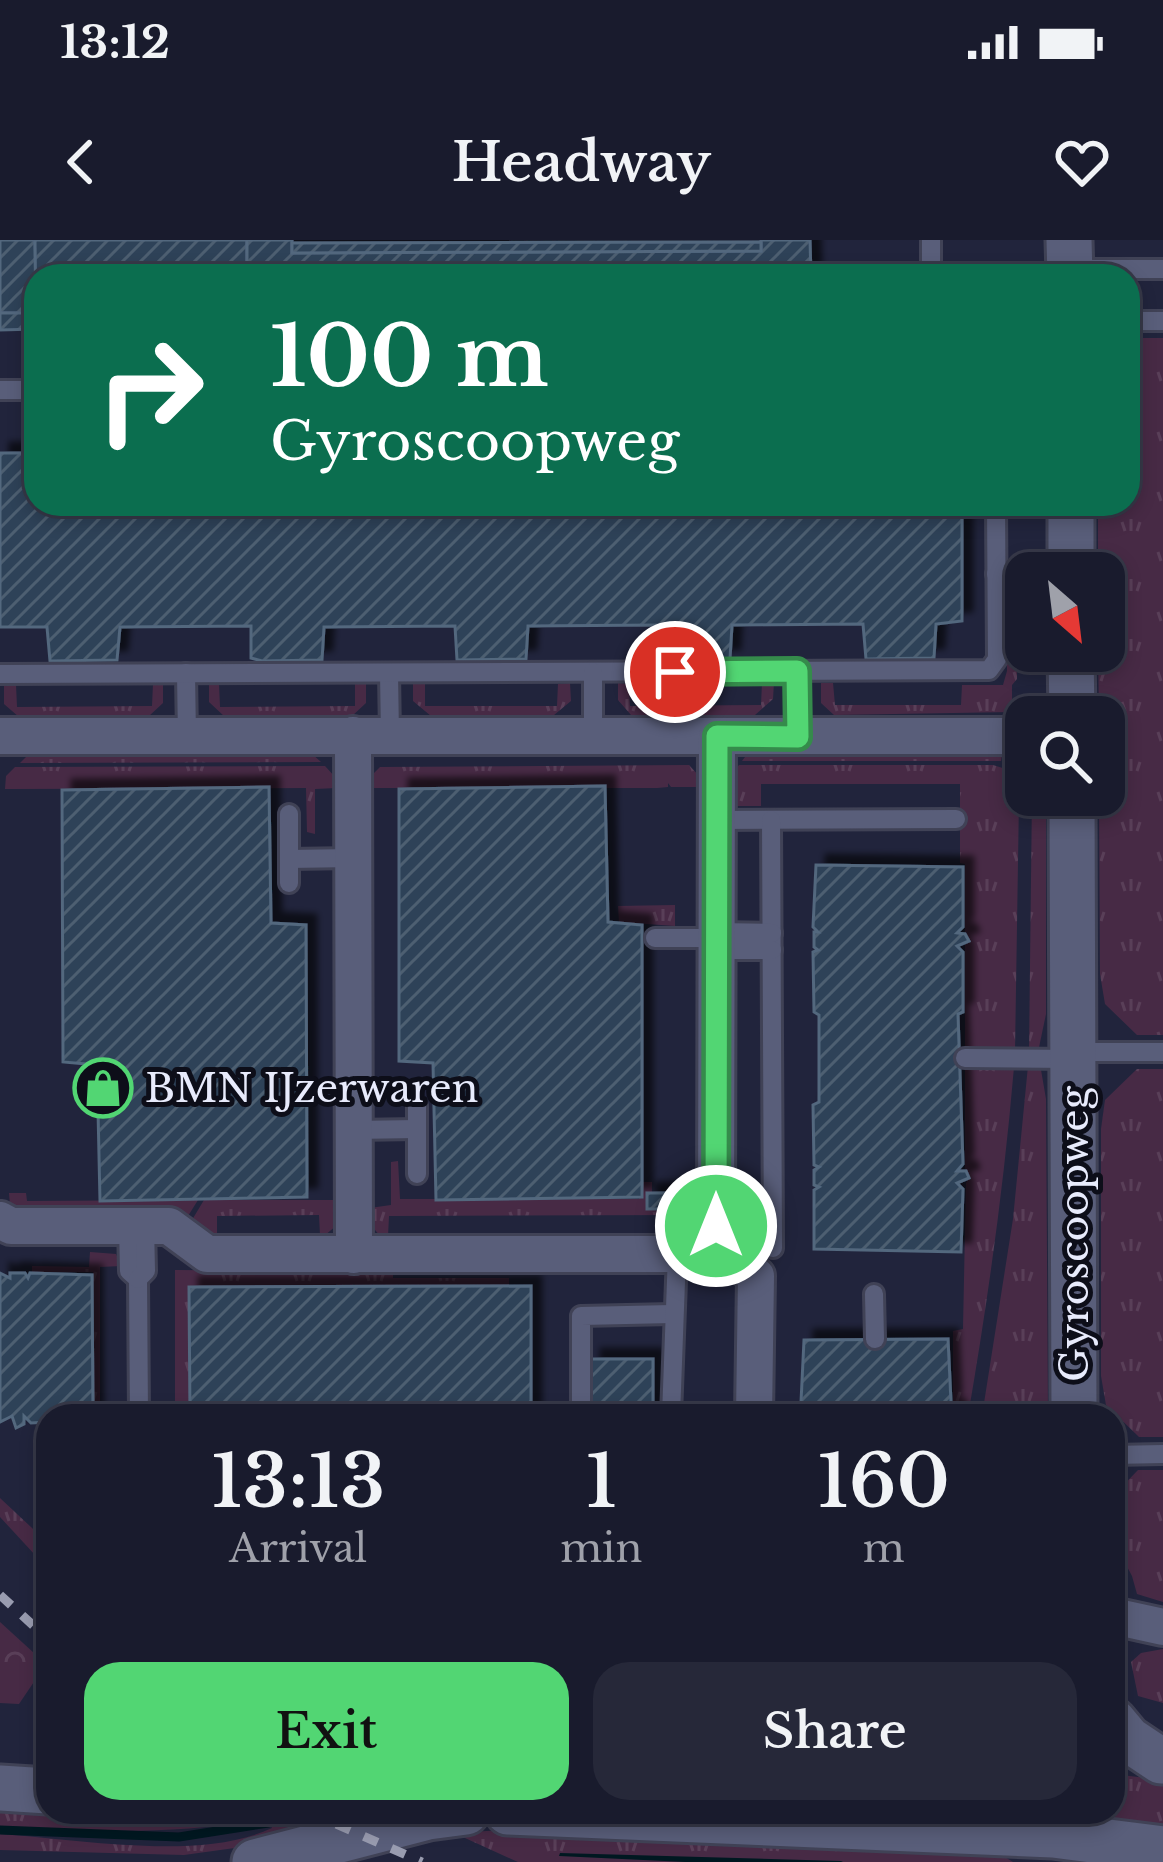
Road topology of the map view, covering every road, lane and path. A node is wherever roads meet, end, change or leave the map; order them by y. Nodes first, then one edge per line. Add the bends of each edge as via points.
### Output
1 (1070, 262) edge
2 (1101, 264) edge
3 (996, 516) edge
4 (1071, 516) edge
5 (1071, 552) edge
6 (996, 574) junction
7 (1005, 574) edge
8 (797, 671) junction
9 (593, 672) junction
10 (389, 673) junction
11 (0, 674) edge
12 (187, 674) junction
13 (353, 735) junction
14 (390, 735) junction
15 (0, 736) edge
16 (187, 736) junction
17 (593, 736) junction
18 (717, 736) junction
19 (1005, 736) edge
20 (798, 737) junction
21 (289, 814) dead end
22 (1072, 816) edge
23 (956, 818) dead end
24 (716, 820) junction
25 (771, 820) junction
26 (353, 858) junction
27 (289, 859) junction
28 (289, 883) dead end
29 (655, 938) dead end
30 (717, 940) junction
31 (772, 941) junction
32 (1163, 1052) edge
33 (1073, 1055) junction
34 (965, 1058) dead end
35 (417, 1106) dead end
36 (417, 1129) junction
37 (353, 1130) junction
38 (417, 1174) dead end
39 (0, 1220) edge
40 (137, 1225) junction
41 (713, 1241) junction
42 (773, 1248) dead end
43 (676, 1254) junction
44 (354, 1255) junction
45 (874, 1294) dead end
46 (672, 1314) junction
47 (874, 1340) dead end
48 (139, 1404) edge
49 (581, 1404) edge
50 (671, 1404) edge
51 (754, 1404) edge
52 (1074, 1404) edge
53 (1163, 1454) edge
54 (1125, 1455) edge
55 (1125, 1619) edge
56 (1163, 1627) edge
57 (1125, 1735) edge
58 (1162, 1761) edge
59 (1125, 1765) edge
60 (0, 1788) edge
61 (36, 1790) edge
62 (401, 1824) edge
63 (780, 1824) edge
64 (1053, 1836) edge
65 (1100, 1838) edge
66 (1163, 1849) edge
67 (255, 1862) edge

1 - 2 lane
3 - 6 lane
4 - 5 street
6 - 7 lane
6 - 8 lane via 997,659 989,670
8 - 9 lane
8 - 20 lane
9 - 10 lane
9 - 17 lane
10 - 12 lane
10 - 14 lane
11 - 12 lane
12 - 16 lane
13 - 14 street
13 - 16 street
13 - 26 street
14 - 17 street
15 - 16 street
17 - 18 street
18 - 20 street
18 - 24 street
19 - 20 street
21 - 27 lane
22 - 33 street, Gyroscoopweg
23 - 25 lane
24 - 25 lane
24 - 30 street
25 - 31 lane
26 - 27 lane
26 - 37 street
27 - 28 lane
29 - 30 lane
30 - 31 lane
30 - 41 street
31 - 42 lane
32 - 33 lane, Gyroscoopweg
33 - 34 lane
33 - 52 street, Gyroscoopweg
35 - 36 lane
36 - 37 lane
36 - 38 lane
37 - 44 street
39 - 40 street
40 - 44 street via 169,1226 207,1254
40 - 48 lane via 129,1271 138,1279
41 - 43 street
41 - 51 street via 756,1276
43 - 44 street
43 - 46 lane
45 - 47 lane
46 - 49 lane via 581,1316
46 - 50 lane
53 - 54 lane
55 - 56 street
57 - 58 street
58 - 59 street
60 - 61 street
62 - 67 street
63 - 64 street
64 - 65 street
65 - 66 street

